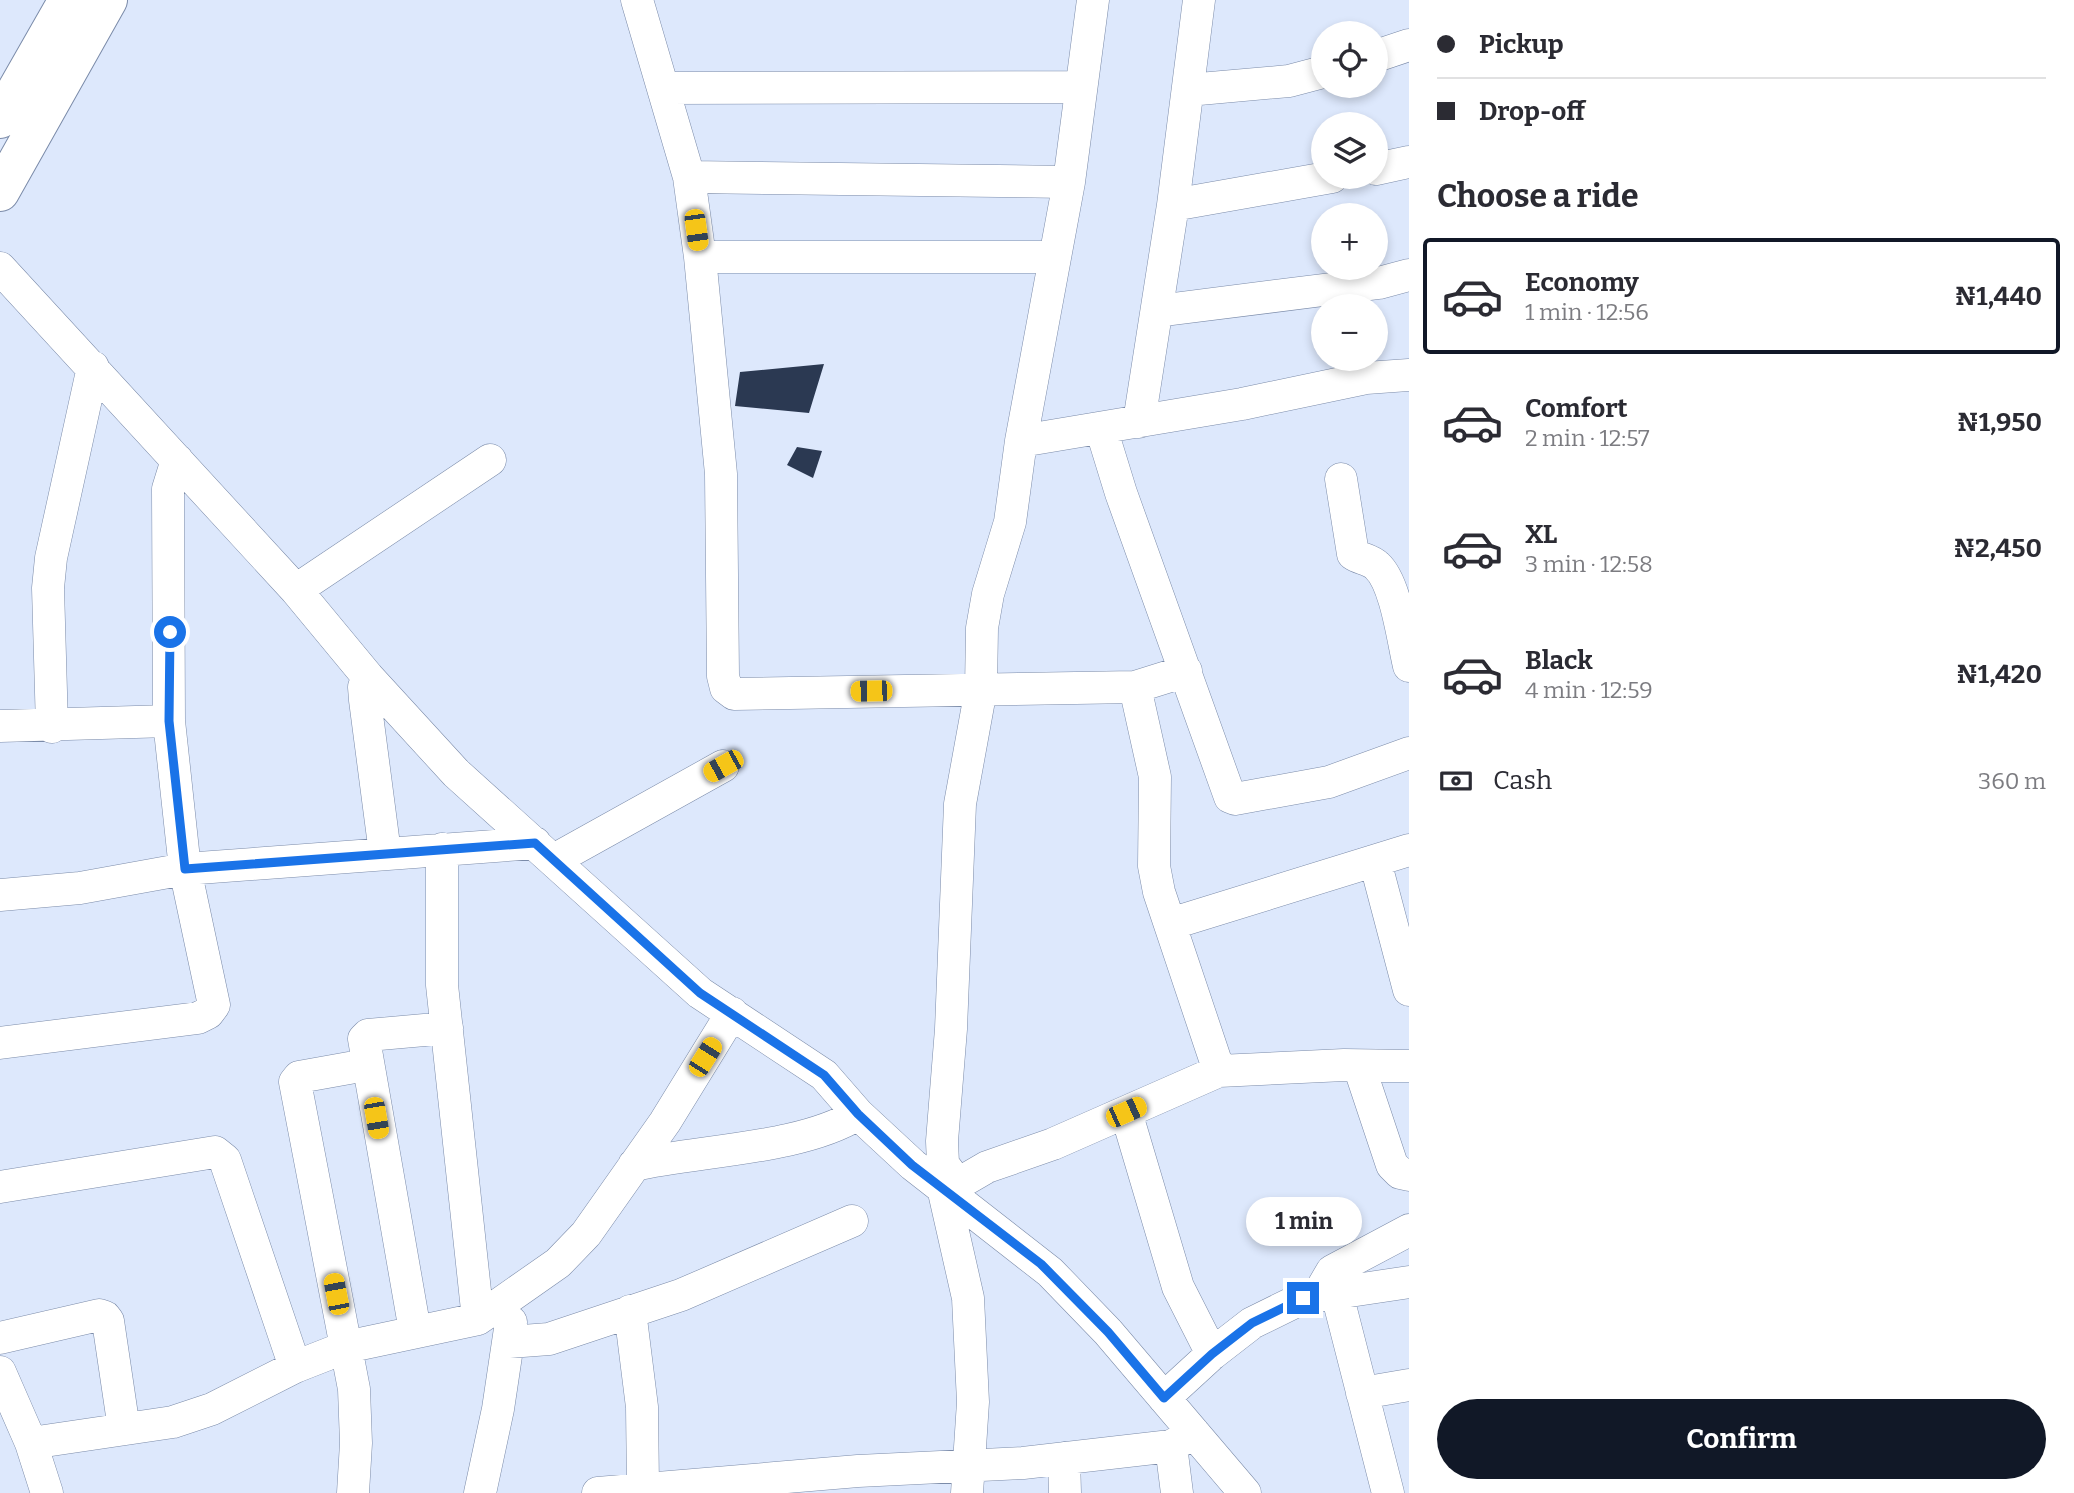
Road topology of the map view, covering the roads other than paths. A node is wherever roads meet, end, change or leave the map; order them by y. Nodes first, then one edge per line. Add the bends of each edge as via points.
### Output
1 (68, 0) edge
2 (108, 0) edge
3 (637, 0) edge
4 (1093, 0) edge
5 (1199, 0) edge
6 (1409, 45) edge
7 (1388, 52) edge
8 (1311, 75) edge
9 (1082, 87) junction
10 (664, 88) junction
11 (1188, 90) junction
12 (0, 120) edge
13 (1409, 162) edge
14 (1388, 166) edge
15 (689, 177) junction
16 (1311, 181) edge
17 (1069, 182) junction
18 (0, 192) edge
19 (1173, 205) junction
20 (700, 257) junction
21 (1054, 257) junction
22 (0, 268) edge
23 (1409, 275) edge
24 (1157, 311) junction
25 (93, 367) junction
26 (1409, 375) edge
27 (1139, 422) junction
28 (1101, 428) junction
29 (1021, 441) junction
30 (177, 460) junction
31 (490, 460) dead end
32 (1341, 479) dead end
33 (296, 590) junction
34 (1409, 666) edge
35 (1186, 671) junction
36 (368, 677) junction
37 (1135, 687) junction
38 (981, 689) junction
39 (169, 721) junction
40 (0, 726) edge
41 (52, 727) junction
42 (1409, 753) edge
43 (723, 766) dead end
44 (442, 849) junction
45 (1409, 850) edge
46 (544, 852) junction
47 (385, 853) junction
48 (1375, 861) junction
49 (185, 869) junction
50 (0, 895) edge
51 (1170, 924) junction
52 (1409, 990) edge
53 (732, 1013) junction
54 (447, 1028) junction
55 (0, 1043) edge
56 (366, 1065) junction
57 (1359, 1066) junction
58 (1409, 1066) edge
59 (1219, 1071) junction
60 (1126, 1112) junction
61 (858, 1114) junction
62 (634, 1165) junction
63 (1409, 1175) edge
64 (0, 1187) edge
65 (951, 1188) junction
66 (852, 1221) dead end
67 (1409, 1230) edge
68 (1409, 1282) edge
69 (514, 1293) junction
70 (1328, 1294) junction
71 (629, 1311) junction
72 (478, 1319) junction
73 (415, 1331) junction
74 (0, 1338) edge
75 (509, 1342) junction
76 (346, 1347) junction
77 (1212, 1354) junction
78 (295, 1367) junction
79 (0, 1372) edge
80 (1409, 1385) edge
81 (1362, 1393) junction
82 (1164, 1398) junction
83 (124, 1429) junction
84 (1183, 1440) junction
85 (32, 1443) junction
86 (1063, 1458) junction
87 (968, 1479) edge
88 (858, 1482) edge
89 (643, 1487) junction
90 (1409, 1488) edge
91 (47, 1493) edge
92 (353, 1493) edge
93 (480, 1493) edge
94 (598, 1493) edge
95 (1065, 1493) edge
96 (1177, 1493) edge
97 (1245, 1493) edge
98 (1388, 1493) edge

1 - 12 main road
2 - 18 main road
3 - 10 street
4 - 9 street
5 - 11 street
6 - 7 street
8 - 11 street
9 - 10 street
9 - 17 street
10 - 15 street
11 - 19 street
13 - 14 street
15 - 17 street
15 - 20 street
16 - 19 street
17 - 21 street
19 - 24 street
20 - 21 street
20 - 38 street via 721,474 726,688 734,694
21 - 29 street
22 - 25 street
23 - 24 street via 1379,283
24 - 27 street
25 - 30 street
25 - 41 street via 51,558
26 - 27 street via 1366,378
27 - 28 street
28 - 29 street
28 - 35 street
29 - 38 street via 1010,522 984,617
30 - 33 street
30 - 39 street via 168,489
31 - 33 street
32 - 34 street via 1353,554 1382,571
33 - 36 street
35 - 37 street
35 - 42 street via 1228,792 1235,799 1329,782
36 - 46 street via 456,773
36 - 47 street via 365,700
37 - 38 street
37 - 51 street via 1154,776 1154,866
38 - 65 street via 960,804 942,1141
39 - 41 street
39 - 49 street
40 - 41 street
43 - 46 street
44 - 46 street
44 - 47 street
44 - 54 street via 442,985
45 - 48 street
46 - 53 street via 700,993
47 - 49 street
48 - 51 street
48 - 52 street
49 - 50 street via 80,888
49 - 55 street via 214,1005 208,1013 198,1018
51 - 59 street
53 - 61 street via 824,1075
53 - 62 street
54 - 56 street via 368,1035 363,1047
54 - 72 street
56 - 73 street
56 - 76 street via 299,1077 295,1082
57 - 58 street
57 - 59 street
57 - 63 street via 1392,1165
59 - 60 street
60 - 65 street via 988,1167
60 - 77 street via 1178,1287
61 - 62 street via 791,1140
61 - 65 street
62 - 69 street via 572,1249
64 - 78 street via 215,1152 225,1160
65 - 82 street via 1050,1272
65 - 87 street via 968,1298 973,1372
66 - 71 street via 681,1295
67 - 70 street via 1332,1270
68 - 70 street
69 - 72 street
69 - 75 street
70 - 77 street via 1303,1298 1252,1323
70 - 81 street
71 - 75 street via 549,1339
71 - 89 street via 643,1421
72 - 73 street
73 - 76 street
74 - 83 street via 105,1317
75 - 93 street
76 - 78 street
76 - 92 street via 354,1390
77 - 82 street
78 - 83 street via 212,1409 173,1422
79 - 85 street
80 - 81 street
81 - 98 street
82 - 84 street
83 - 85 street
84 - 86 street
84 - 96 street
84 - 97 street
85 - 91 street
86 - 87 street
86 - 95 street
87 - 88 street
88 - 89 street
89 - 94 street
90 - 98 street

